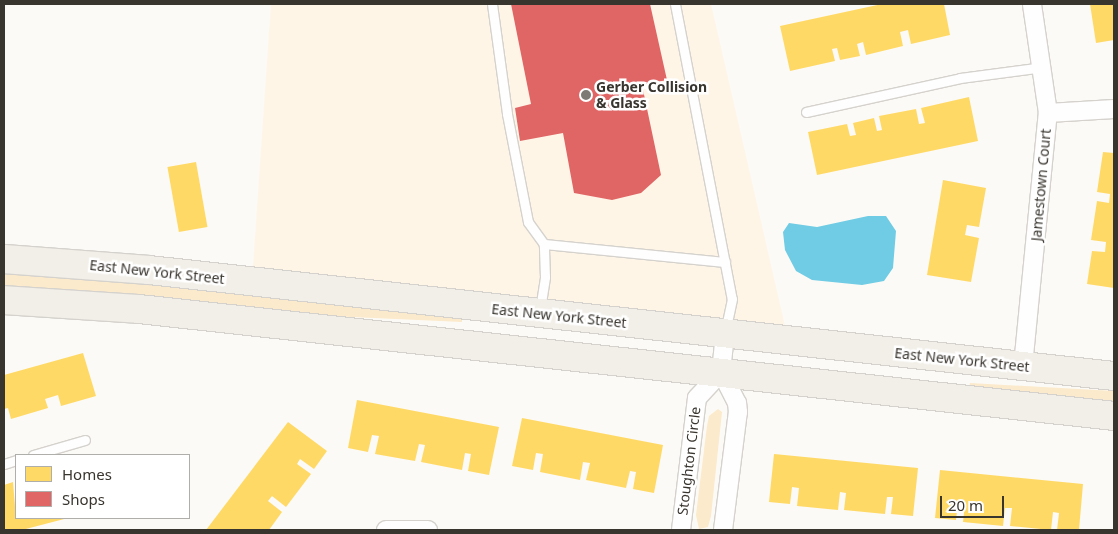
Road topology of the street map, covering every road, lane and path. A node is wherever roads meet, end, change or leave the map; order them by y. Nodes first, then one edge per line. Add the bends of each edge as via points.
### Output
1 (492, 4) edge
2 (675, 4) edge
3 (1032, 4) edge
4 (1044, 67) junction
5 (1114, 109) edge
6 (806, 112) dead end
7 (1048, 113) junction
8 (544, 244) junction
9 (4, 260) edge
10 (725, 262) junction
11 (4, 300) edge
12 (539, 314) junction
13 (725, 334) junction
14 (1023, 366) junction
15 (722, 372) junction
16 (1114, 376) edge
17 (1114, 416) edge
18 (84, 440) dead end
19 (36, 454) edge
20 (386, 530) edge
21 (428, 530) edge
22 (681, 530) edge
23 (723, 530) edge

1 - 8 lane via 507,114 528,222
2 - 10 lane
3 - 4 street, Jamestown Court
4 - 6 lane via 960,78
4 - 7 street, Jamestown Court
5 - 7 street
7 - 14 street, Jamestown Court
8 - 10 lane
8 - 12 lane
9 - 12 main road, East New York Street via 159,272
10 - 13 lane via 732,300
11 - 15 main road via 139,309
12 - 13 main road, East New York Street
13 - 14 main road, East New York Street
13 - 15 street
14 - 16 main road, East New York Street
15 - 17 main road
15 - 22 street, Stoughton Circle via 697,398
15 - 23 street via 738,412
18 - 19 lane
20 - 21 street

